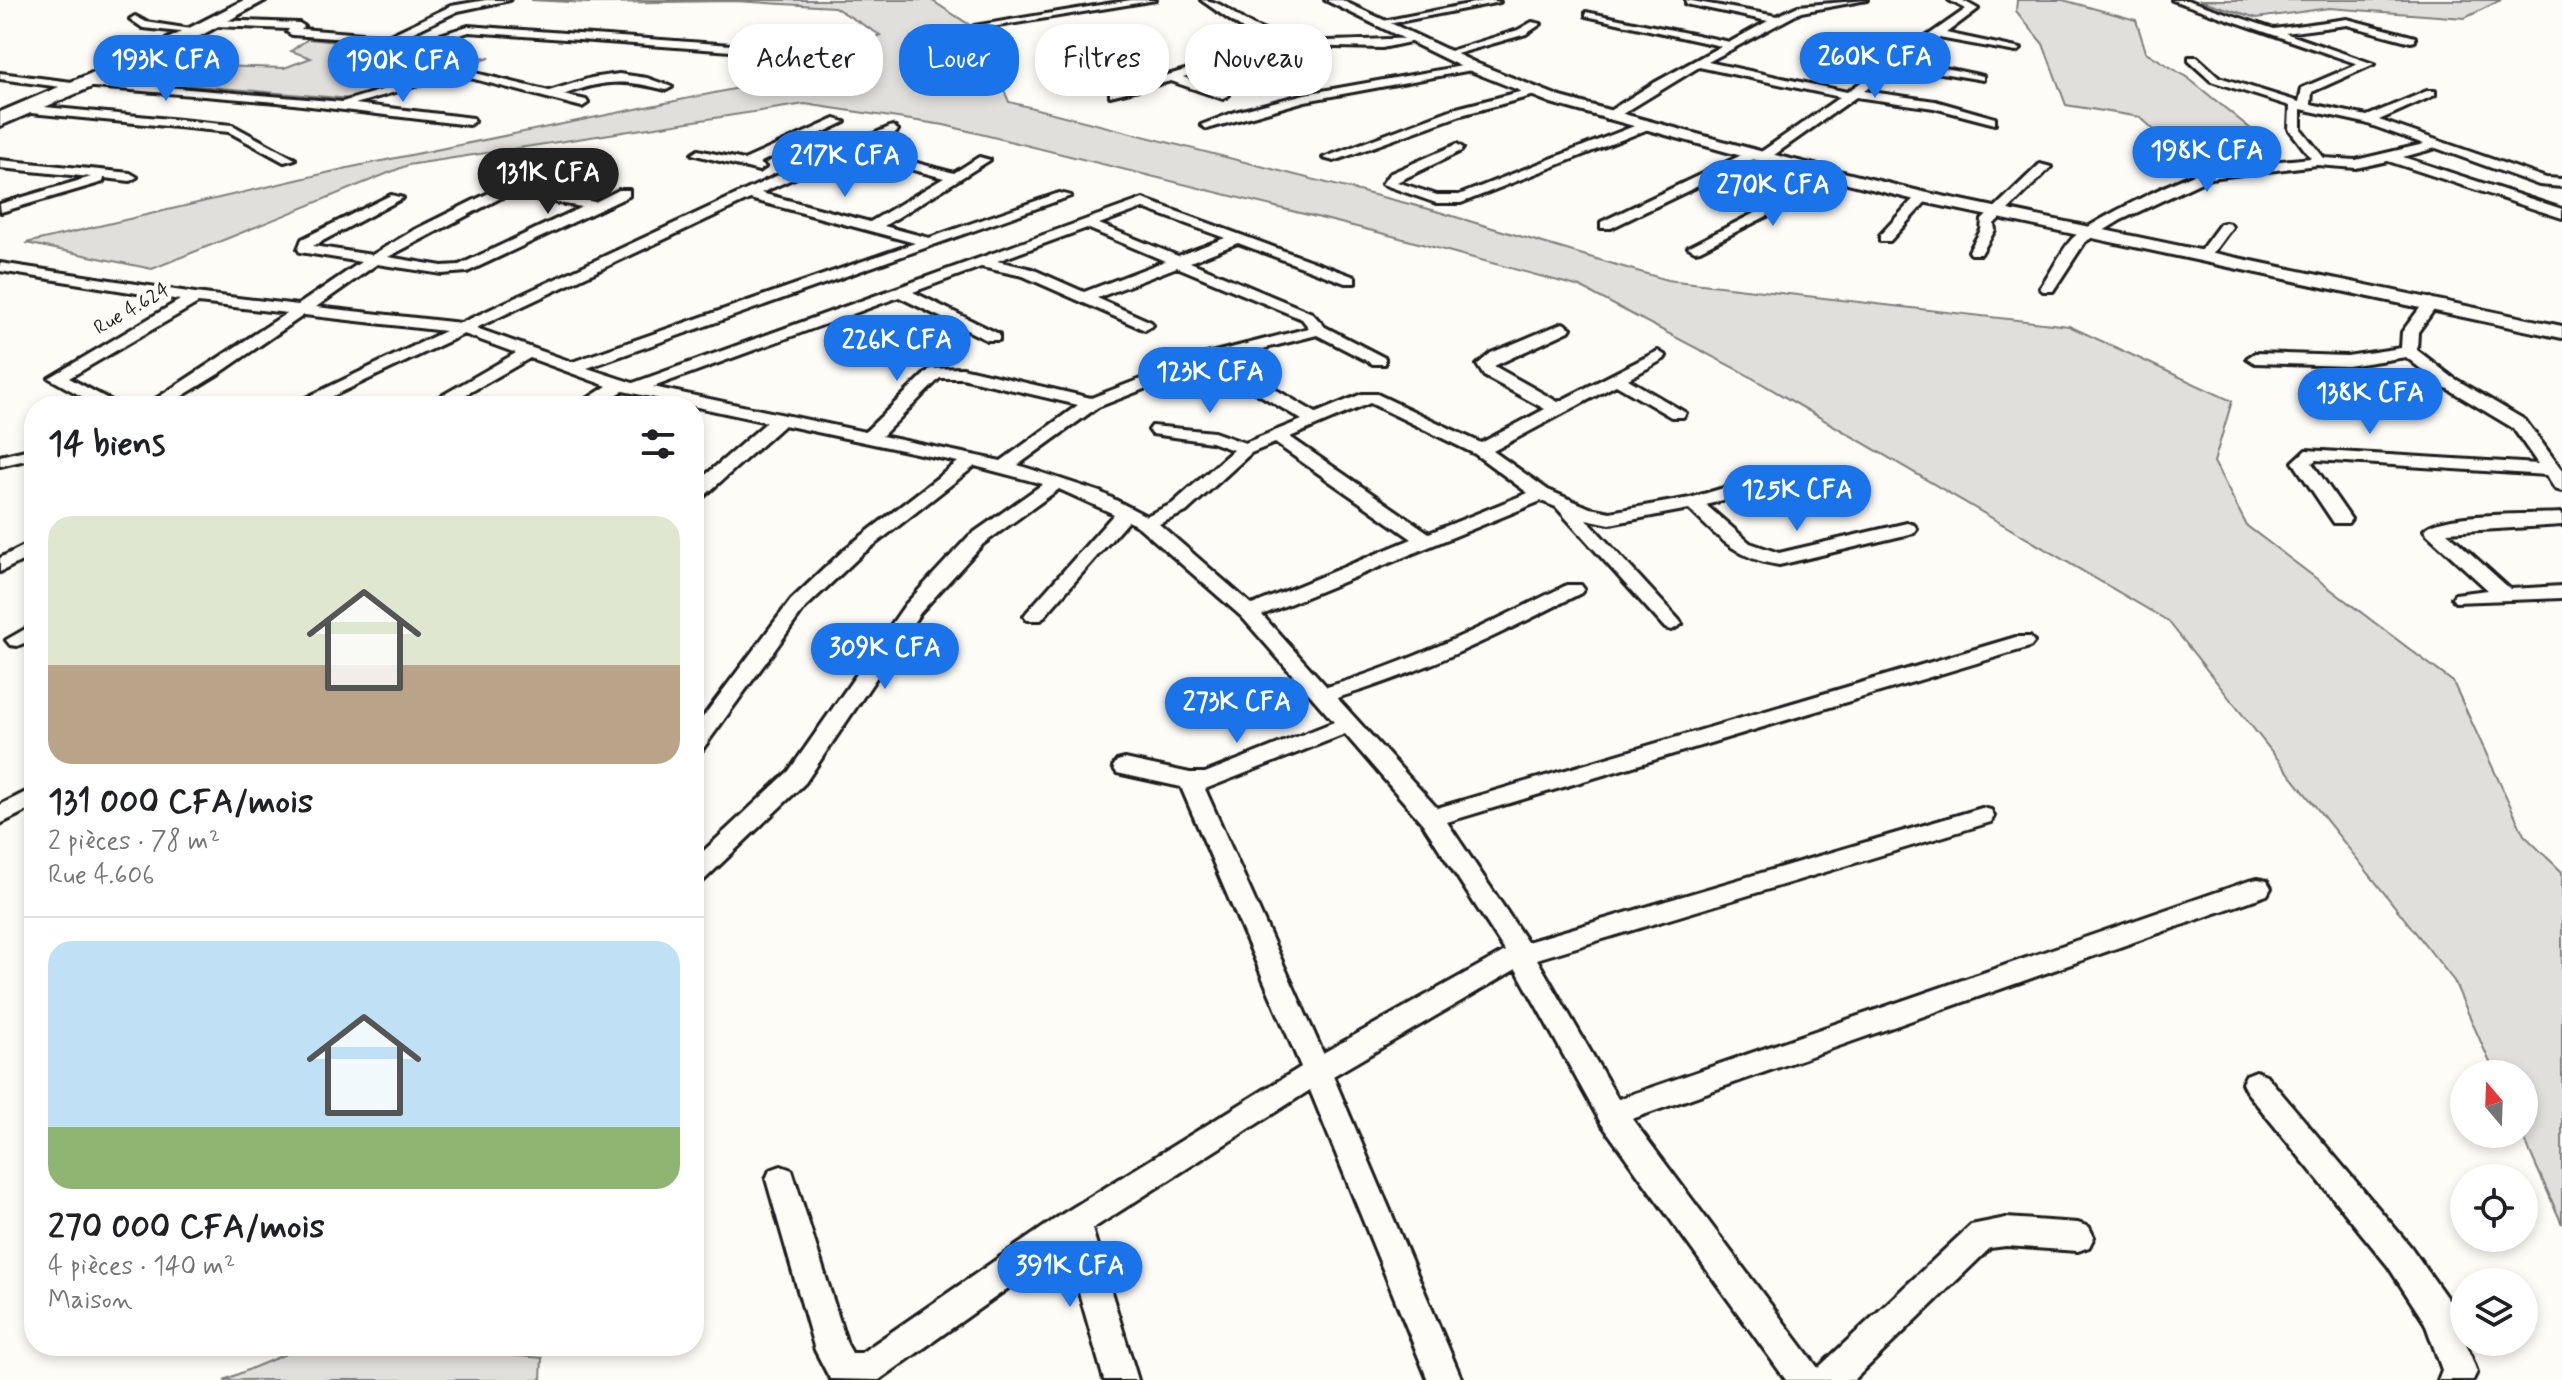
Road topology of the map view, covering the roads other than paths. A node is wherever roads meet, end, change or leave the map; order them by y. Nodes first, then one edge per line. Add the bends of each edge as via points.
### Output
1 (257, 0) edge
2 (505, 0) edge
3 (1151, 0) edge
4 (1206, 0) edge
5 (1331, 0) edge
6 (1862, 0) edge
7 (1954, 0) edge
8 (2177, 0) edge
9 (1495, 2) dead end
10 (1690, 2) dead end
11 (1590, 14) dead end
12 (135, 19) dead end
13 (1775, 19) junction
14 (1378, 23) junction
15 (992, 24) edge
16 (1242, 24) edge
17 (1536, 24) dead end
18 (207, 27) junction
19 (2270, 31) junction
20 (1937, 34) junction
21 (389, 39) junction
22 (2411, 39) dead end
23 (1414, 40) junction
24 (1332, 43) edge
25 (1734, 46) junction
26 (728, 48) edge
27 (2016, 49) dead end
28 (1446, 54) junction
29 (2193, 59) dead end
30 (1898, 62) junction
31 (1700, 64) junction
32 (1473, 67) junction
33 (0, 76) edge
34 (1979, 78) dead end
35 (80, 84) junction
36 (666, 87) dead end
37 (1535, 92) junction
38 (2431, 93) dead end
39 (1853, 94) junction
40 (550, 95) junction
41 (582, 103) dead end
42 (341, 105) junction
43 (2302, 105) junction
44 (24, 109) junction
45 (1610, 116) junction
46 (0, 120) edge
47 (2368, 120) junction
48 (469, 121) dead end
49 (1991, 121) dead end
50 (839, 122) dead end
51 (1207, 125) dead end
52 (1647, 125) junction
53 (892, 130) dead end
54 (2435, 144) junction
55 (1457, 148) dead end
56 (848, 149) junction
57 (698, 154) dead end
58 (1758, 156) junction
59 (2388, 157) junction
60 (1329, 158) dead end
61 (289, 159) dead end
62 (984, 160) dead end
63 (588, 161) dead end
64 (2317, 161) junction
65 (0, 164) edge
66 (746, 164) junction
67 (22, 166) junction
68 (2045, 167) dead end
69 (792, 174) junction
70 (0, 175) edge
71 (110, 176) junction
72 (1835, 176) junction
73 (130, 177) dead end
74 (955, 177) junction
75 (2562, 183) edge
76 (506, 190) junction
77 (624, 193) dead end
78 (752, 195) junction
79 (1064, 196) dead end
80 (1923, 197) junction
81 (396, 198) dead end
82 (597, 206) junction
83 (1, 208) edge
84 (2000, 212) junction
85 (2562, 214) edge
86 (1086, 223) junction
87 (1606, 225) dead end
88 (874, 226) junction
89 (2225, 227) dead end
90 (2096, 232) junction
91 (1885, 238) dead end
92 (1236, 239) junction
93 (927, 242) junction
94 (1695, 247) dead end
95 (1976, 251) dead end
96 (2204, 255) junction
97 (377, 258) junction
98 (1178, 260) junction
99 (983, 263) junction
100 (0, 267) edge
101 (1350, 280) dead end
102 (2048, 288) dead end
103 (899, 291) junction
104 (195, 298) junction
105 (1083, 298) junction
106 (2431, 303) junction
107 (306, 309) junction
108 (1145, 325) dead end
109 (461, 328) junction
110 (1563, 328) dead end
111 (1319, 330) junction
112 (2562, 332) edge
113 (993, 337) dead end
114 (2409, 352) junction
115 (528, 353) junction
116 (1658, 356) dead end
117 (1209, 358) junction
118 (2255, 358) dead end
119 (1379, 361) dead end
120 (571, 368) junction
121 (1615, 378) junction
122 (2446, 381) junction
123 (628, 386) junction
124 (2367, 387) dead end
125 (92, 396) edge
126 (170, 396) edge
127 (319, 396) edge
128 (451, 396) edge
129 (606, 396) edge
130 (671, 396) edge
131 (1092, 403) junction
132 (704, 404) edge
133 (1556, 408) junction
134 (1677, 413) dead end
135 (1313, 419) junction
136 (778, 421) junction
137 (1158, 430) dead end
138 (1277, 436) junction
139 (868, 439) junction
140 (1245, 449) junction
141 (1481, 450) junction
142 (24, 455) edge
143 (0, 461) edge
144 (971, 461) junction
145 (1004, 467) junction
146 (2558, 478) edge
147 (1771, 480) dead end
148 (1057, 482) junction
149 (704, 486) edge
150 (1541, 494) junction
151 (1693, 503) junction
152 (1564, 506) junction
153 (1126, 512) junction
154 (2341, 519) dead end
155 (2562, 519) edge
156 (1146, 523) junction
157 (1907, 529) dead end
158 (1426, 540) junction
159 (24, 553) edge
160 (0, 566) edge
161 (1574, 589) dead end
162 (2562, 592) edge
163 (2505, 595) junction
164 (2462, 598) dead end
165 (1249, 613) junction
166 (1034, 616) dead end
167 (1672, 624) dead end
168 (2023, 642) dead end
169 (1324, 695) junction
170 (1349, 724) junction
171 (704, 731) edge
172 (1125, 767) dead end
173 (1190, 781) junction
174 (24, 802) edge
175 (0, 816) edge
176 (1982, 816) dead end
177 (1432, 818) junction
178 (704, 865) edge
179 (2258, 888) dead end
180 (1521, 954) junction
181 (1317, 1071) junction
182 (2256, 1083) dead end
183 (1611, 1114) junction
184 (781, 1179) dead end
185 (1075, 1223) junction
186 (2078, 1237) dead end
187 (1121, 1380) edge
188 (1445, 1380) edge
189 (1806, 1380) edge
190 (1830, 1380) edge
191 (2455, 1380) edge

1 - 18 highway
2 - 21 street via 455,8
3 - 15 street
4 - 16 street
5 - 14 street
6 - 13 street via 1804,7
7 - 20 street via 1973,9
8 - 19 street
9 - 14 street
10 - 13 street
11 - 25 street
12 - 18 street via 143,25
13 - 25 street
14 - 23 street
17 - 28 street
18 - 21 street via 299,26 292,32
18 - 35 highway
19 - 22 street via 2347,22
19 - 43 street via 2368,64 2306,90
20 - 27 street
20 - 30 street
21 - 26 street via 429,42 468,29
23 - 24 street
23 - 28 street
25 - 31 street
28 - 32 street
29 - 43 street via 2215,79
30 - 34 street
30 - 39 street
31 - 39 street
31 - 45 street
32 - 37 street
32 - 51 street via 1292,100
33 - 35 street
35 - 42 street
35 - 44 highway
36 - 40 street via 627,75
37 - 45 street
37 - 60 street via 1457,112
38 - 47 street
39 - 49 street via 1935,105
39 - 58 street
40 - 41 street
40 - 42 street via 455,71
42 - 48 street
43 - 47 street
43 - 64 street via 2295,107 2295,129
44 - 46 highway
44 - 61 street via 232,129
45 - 52 street
47 - 54 street
50 - 66 street
52 - 55 street via 1461,199 1436,199 1389,184
52 - 58 street
53 - 56 street
54 - 59 street
54 - 75 street via 2544,182
56 - 69 street
56 - 74 street
57 - 66 street
58 - 72 street
58 - 87 street
59 - 64 street via 2356,164
59 - 85 street
62 - 74 street
63 - 76 street
64 - 90 street via 2207,174 2116,217
65 - 67 street
66 - 69 street
67 - 70 street
67 - 71 street
68 - 84 street
69 - 78 street
71 - 73 street
71 - 83 street
72 - 80 street
72 - 94 street
74 - 88 street
76 - 82 street
76 - 97 street
77 - 82 street
78 - 88 street
78 - 109 street
79 - 93 street
80 - 84 street
80 - 91 street
81 - 97 street via 304,245
82 - 97 street via 462,269
84 - 90 street
84 - 95 street via 1987,223
86 - 92 street via 1148,203
86 - 98 street
86 - 99 street
88 - 93 street
89 - 96 street
90 - 96 street
90 - 102 street via 2072,248
92 - 98 street
92 - 101 street
93 - 120 street
96 - 106 street
97 - 107 street
98 - 105 street
98 - 111 street via 1307,316
99 - 103 street
99 - 105 street via 1027,272
100 - 104 street, Rue 4.624
103 - 113 street
103 - 123 street
104 - 107 street
104 - 125 street, Rue 4.624 via 57,378
105 - 108 street
106 - 112 street
106 - 114 street via 2410,332
107 - 109 street
107 - 126 street
109 - 115 street
109 - 127 street
110 - 133 street via 1485,365
111 - 117 street
111 - 119 street
114 - 118 street via 2347,361
114 - 122 street
115 - 120 street
115 - 128 street
116 - 121 street
117 - 131 street
117 - 135 street
120 - 123 street
121 - 133 street
121 - 134 street
122 - 124 street
122 - 146 street via 2519,424
123 - 129 street
123 - 130 street
131 - 139 street via 962,373 936,373
131 - 145 street
132 - 136 street
133 - 141 street
135 - 138 street
135 - 141 street via 1358,400 1377,399
136 - 139 street
136 - 149 street
137 - 140 street via 1214,437
138 - 140 street
138 - 158 street
139 - 144 street
140 - 156 street via 1179,508
141 - 150 street
142 - 143 street
144 - 145 street
144 - 171 street via 853,552 798,604
145 - 148 street
146 - 154 street via 2312,454 2302,462
147 - 151 street
148 - 153 street
148 - 178 street via 976,540 923,597 797,777
150 - 152 street
150 - 158 street
151 - 152 street via 1610,518
151 - 157 street via 1746,551 1764,559
152 - 167 street
153 - 156 street
153 - 166 street
155 - 163 street via 2434,530
156 - 165 street
158 - 165 street
159 - 160 street
161 - 169 street via 1450,651
162 - 163 street
163 - 164 street
165 - 169 street
168 - 177 street
169 - 170 street
170 - 173 street via 1223,776
170 - 177 street
172 - 173 street
173 - 181 street
174 - 175 street
176 - 180 street
177 - 180 street
179 - 183 street
180 - 181 street
180 - 183 street
181 - 185 street
181 - 188 street
182 - 191 street via 2399,1256 2439,1315 2460,1372
183 - 189 street
184 - 185 street via 842,1368 865,1370
185 - 187 street
186 - 190 street via 1982,1235

